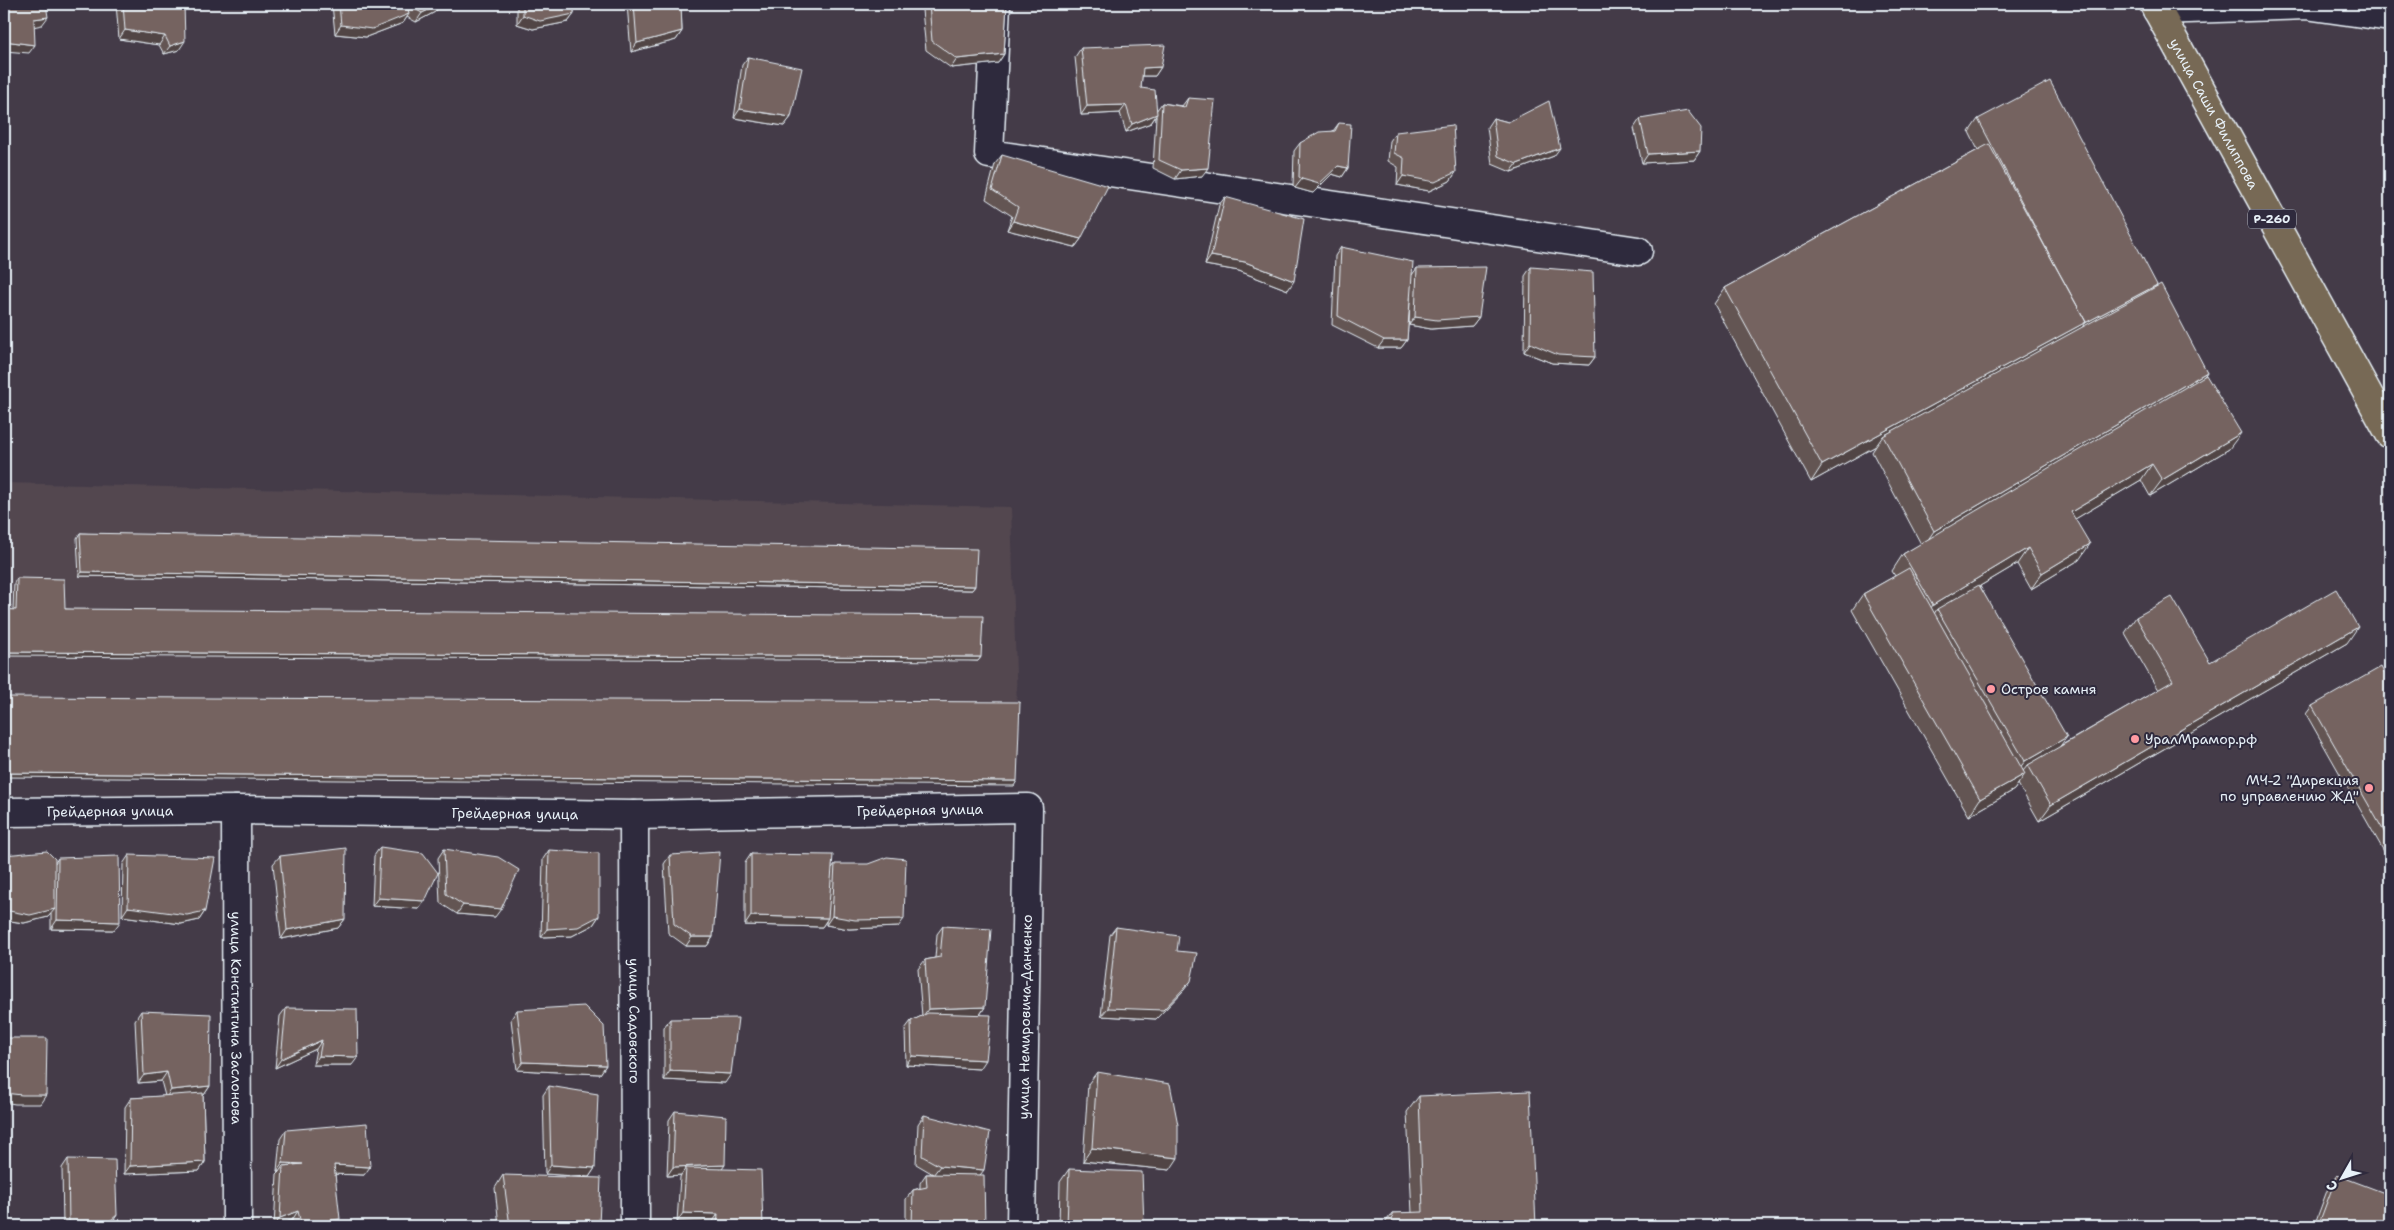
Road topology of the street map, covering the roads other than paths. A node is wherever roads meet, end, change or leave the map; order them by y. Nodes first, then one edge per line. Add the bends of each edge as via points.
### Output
1 (996, 4) edge
2 (2156, 7) edge
3 (2390, 17) edge
4 (1638, 251) dead end
5 (2390, 434) edge
6 (1028, 808) joint
7 (236, 810) junction
8 (4, 812) edge
9 (634, 815) junction
10 (238, 1226) edge
11 (635, 1226) edge
12 (1022, 1226) edge

1 - 4 street via 989,154
2 - 3 street via 2306,5
2 - 5 highway, улица Саши Филиппова / Р-260
6 - 9 street, Грейдерная улица
6 - 12 street, улица Немировича-Данченко
7 - 8 street, Грейдерная улица
7 - 9 street, Грейдерная улица
7 - 10 street, улица Константина Заслонова
9 - 11 street, улица Садовского

